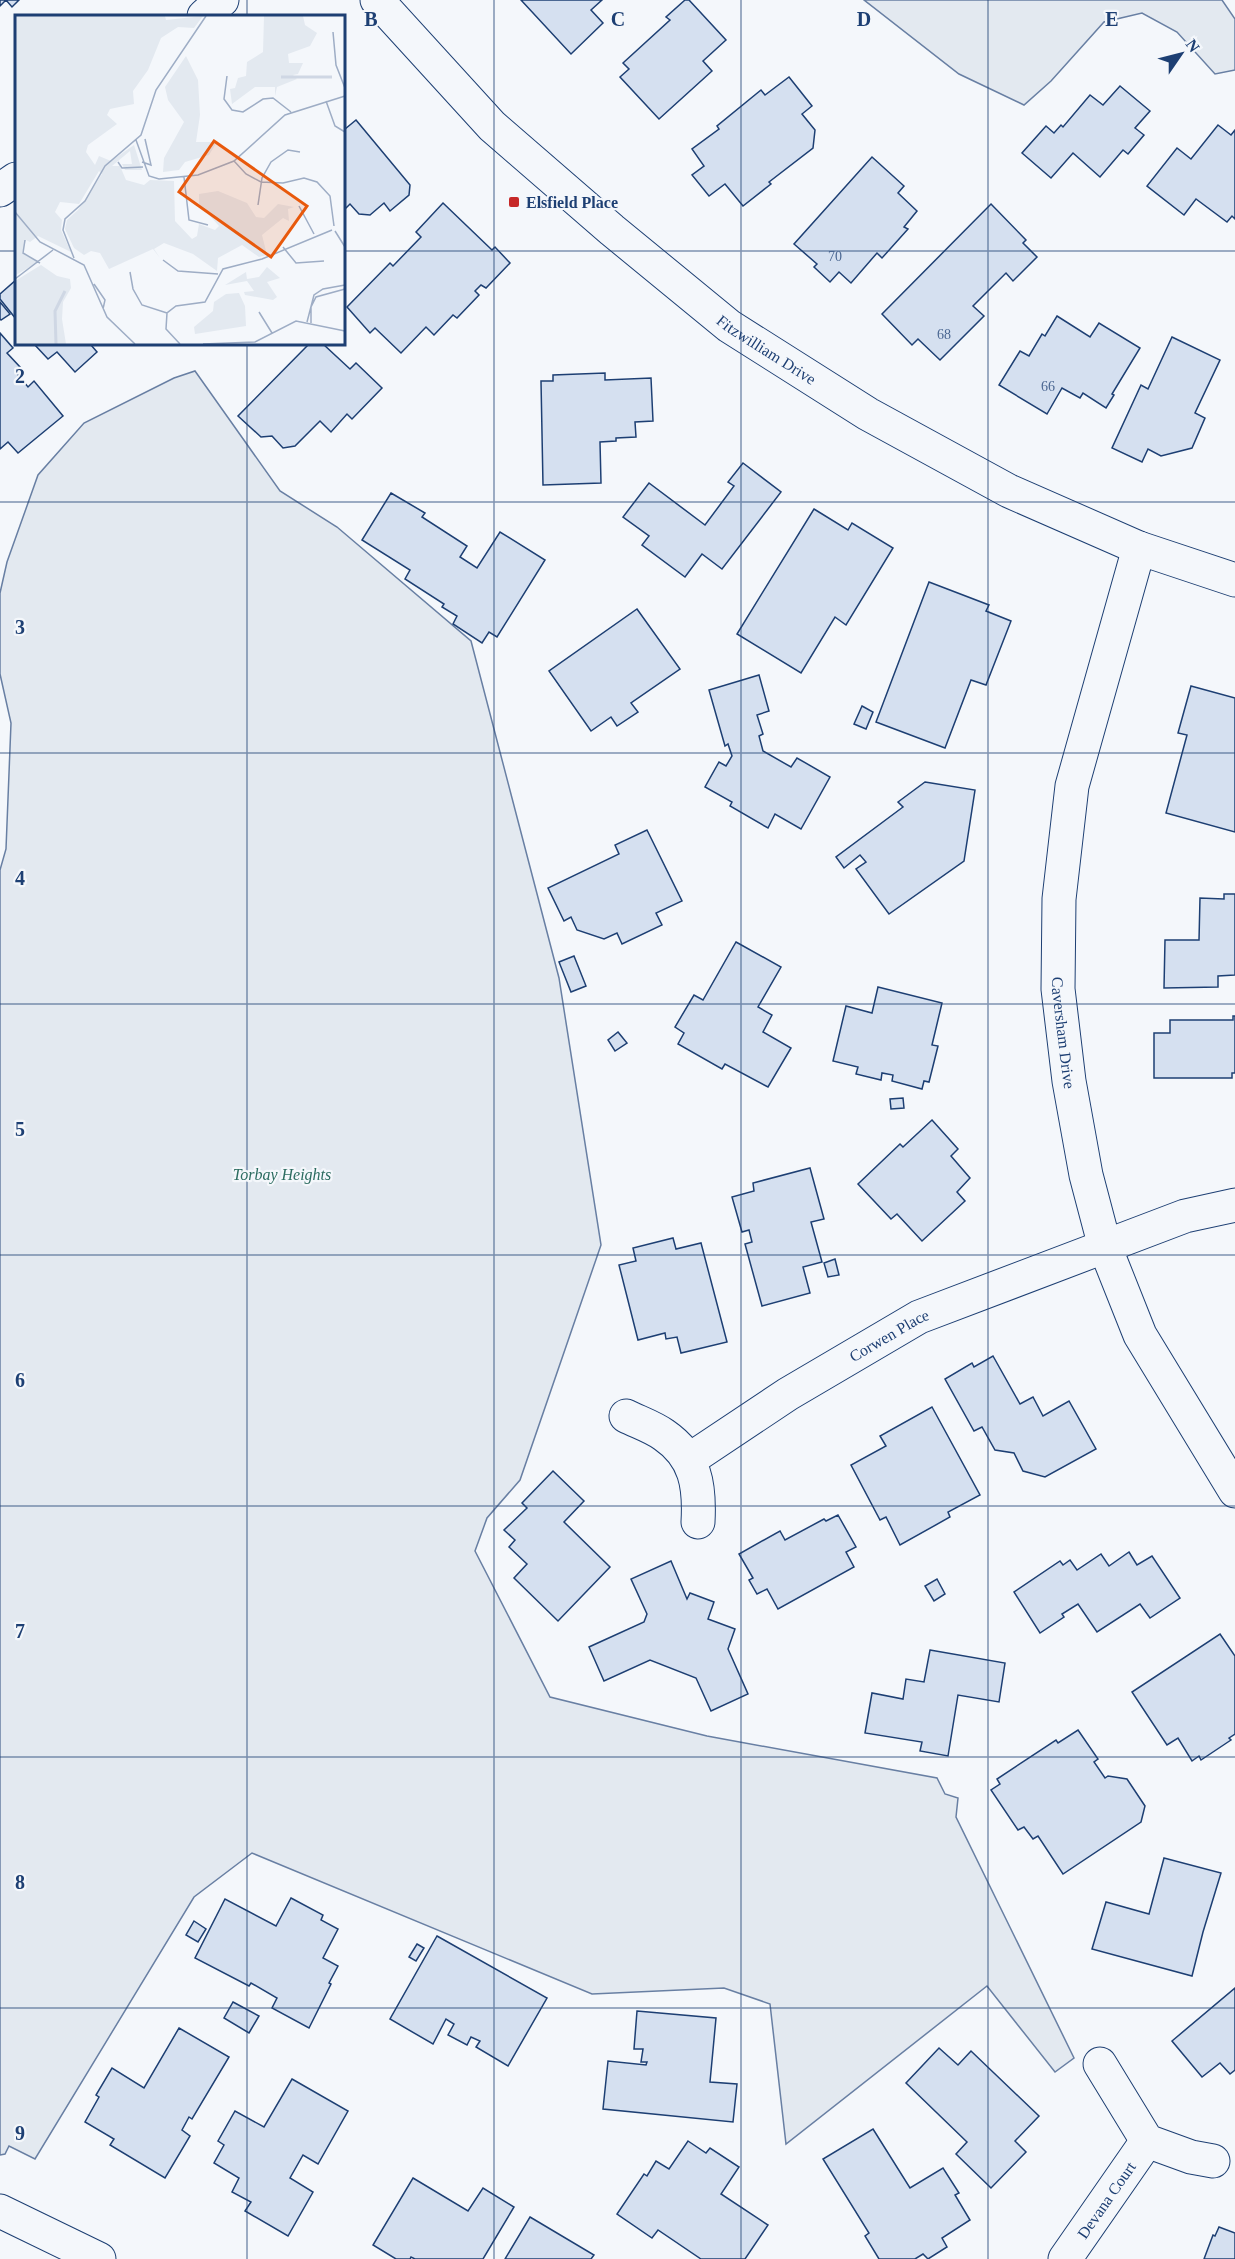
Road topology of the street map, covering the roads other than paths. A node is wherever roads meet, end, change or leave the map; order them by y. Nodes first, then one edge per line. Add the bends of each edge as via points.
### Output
1 (222, 0) edge
2 (377, 0) edge
3 (205, 15) edge
4 (15, 179) edge
5 (0, 190) edge
6 (1139, 548) junction
7 (1235, 580) edge
8 (1235, 1205) edge
9 (1105, 1247) junction
10 (626, 1416) dead end
11 (689, 1460) junction
12 (1235, 1491) edge
13 (698, 1522) dead end
14 (1100, 2064) dead end
15 (1147, 2142) junction
16 (1213, 2161) dead end
17 (0, 2211) edge
18 (99, 2259) edge
19 (1065, 2259) edge

1 - 3 street
2 - 6 street, Fitzwilliam Drive via 492,126 729,326 868,414 1009,491
4 - 5 street
6 - 7 street, Fitzwilliam Drive
6 - 9 street, Caversham Drive via 1072,786 1059,899 1058,989 1069,1081 1086,1175
8 - 9 street, Corwen Place via 1185,1216
9 - 11 street, Corwen Place via 919,1317 788,1394
9 - 12 street, Caversham Drive via 1140,1335
10 - 11 street via 664,1434
11 - 13 street via 700,1494
14 - 15 street
15 - 16 street
15 - 19 street, Devana Court
17 - 18 street

